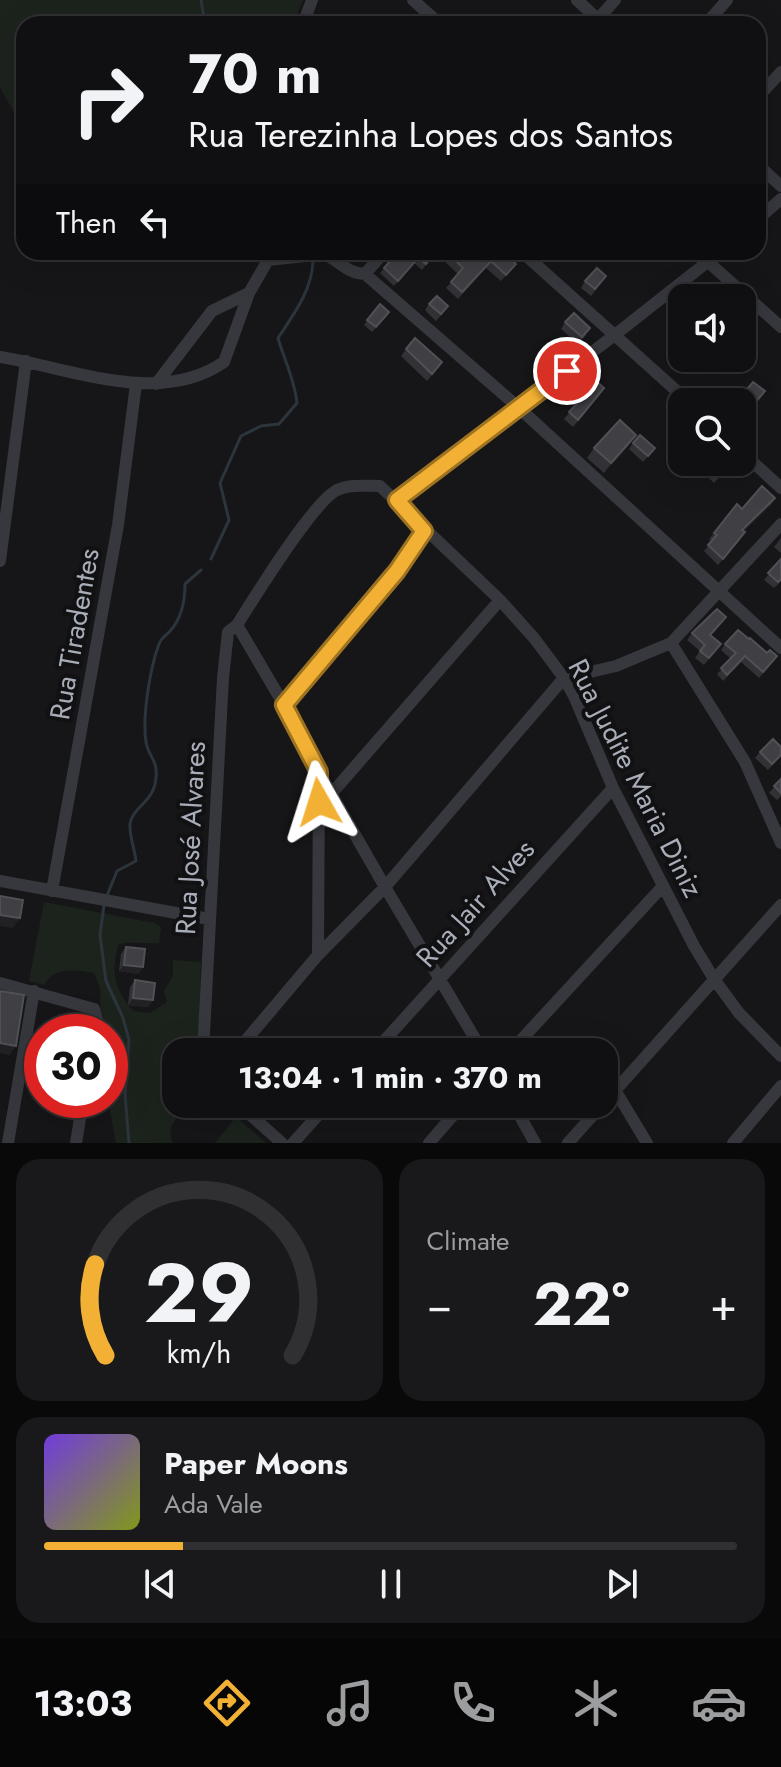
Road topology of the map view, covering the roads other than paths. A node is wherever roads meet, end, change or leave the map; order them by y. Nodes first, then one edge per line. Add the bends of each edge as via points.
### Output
1 (413, 0) edge
2 (577, 0) edge
3 (727, 0) edge
4 (431, 16) edge
5 (595, 16) edge
6 (713, 16) edge
7 (781, 72) edge
8 (766, 88) edge
9 (766, 172) edge
10 (781, 186) edge
11 (268, 260) edge
12 (334, 260) edge
13 (377, 260) edge
14 (531, 260) edge
15 (710, 260) edge
16 (708, 262) junction
17 (365, 274) junction
18 (249, 293) junction
19 (781, 327) edge
20 (616, 334) junction
21 (0, 357) edge
22 (26, 361) junction
23 (136, 384) junction
24 (156, 384) junction
25 (674, 388) edge
26 (518, 407) junction
27 (756, 465) edge
28 (781, 488) edge
29 (397, 500) junction
30 (781, 524) edge
31 (424, 531) junction
32 (0, 561) edge
33 (719, 592) junction
34 (500, 600) junction
35 (234, 626) junction
36 (671, 643) junction
37 (781, 648) edge
38 (564, 678) junction
39 (284, 705) junction
40 (319, 772) junction
41 (613, 788) junction
42 (332, 793) junction
43 (781, 843) edge
44 (0, 881) edge
45 (663, 886) junction
46 (385, 887) junction
47 (52, 891) junction
48 (779, 907) edge
49 (209, 919) junction
50 (318, 955) junction
51 (439, 979) junction
52 (714, 979) junction
53 (0, 983) edge
54 (34, 991) junction
55 (97, 1014) edge
56 (204, 1038) edge
57 (248, 1038) edge
58 (386, 1038) edge
59 (475, 1038) edge
60 (523, 1038) edge
61 (781, 1056) edge
62 (781, 1086) edge
63 (618, 1087) edge
64 (618, 1095) edge
65 (80, 1118) edge
66 (254, 1118) edge
67 (315, 1118) edge
68 (451, 1118) edge
69 (521, 1118) edge
70 (590, 1118) edge
71 (8, 1143) edge
72 (76, 1143) edge
73 (282, 1143) edge
74 (293, 1143) edge
75 (429, 1143) edge
76 (535, 1143) edge
77 (568, 1143) edge
78 (647, 1143) edge
79 (733, 1143) edge

1 - 4 street
2 - 5 street
3 - 6 street
7 - 8 street
9 - 10 street
11 - 18 street
12 - 17 street via 354,274
13 - 17 street
14 - 20 street
15 - 16 street
16 - 19 street
16 - 20 street
17 - 26 street
18 - 24 street via 212,311
18 - 24 street via 224,362
20 - 25 street
20 - 26 street
21 - 22 street
22 - 23 street
22 - 32 street
23 - 24 street
23 - 47 street, Rua Tiradentes via 118,525
26 - 29 street
26 - 33 street
27 - 28 street
29 - 31 street, Rua Judite Maria Diniz
29 - 35 street, Rua Judite Maria Diniz via 380,486 336,490 318,507
30 - 33 street
31 - 34 street, Rua Judite Maria Diniz
31 - 39 street via 397,571
33 - 36 street
33 - 37 street
34 - 38 street, Rua Judite Maria Diniz
34 - 42 street
35 - 39 street
35 - 49 street, Rua José Alvares via 228,632 223,678
36 - 38 street via 616,666
36 - 43 street via 745,762
38 - 41 street, Rua Judite Maria Diniz
38 - 46 street
39 - 40 street
40 - 42 street
40 - 50 street
41 - 45 street, Rua Judite Maria Diniz
41 - 51 street, Rua Jair Alves
42 - 46 street
44 - 47 street
45 - 52 street, Rua Judite Maria Diniz
45 - 60 street
46 - 50 street
46 - 51 street
47 - 49 street
48 - 52 street
49 - 56 street, Rua José Alvares
50 - 57 street
51 - 58 street, Rua Jair Alves
51 - 59 street
52 - 61 street, Rua Judite Maria Diniz
52 - 63 street
53 - 54 street
54 - 55 street via 90,1007
54 - 71 street
62 - 79 street
64 - 78 street
65 - 72 street
66 - 73 street
67 - 74 street
68 - 75 street
69 - 76 street
70 - 77 street

